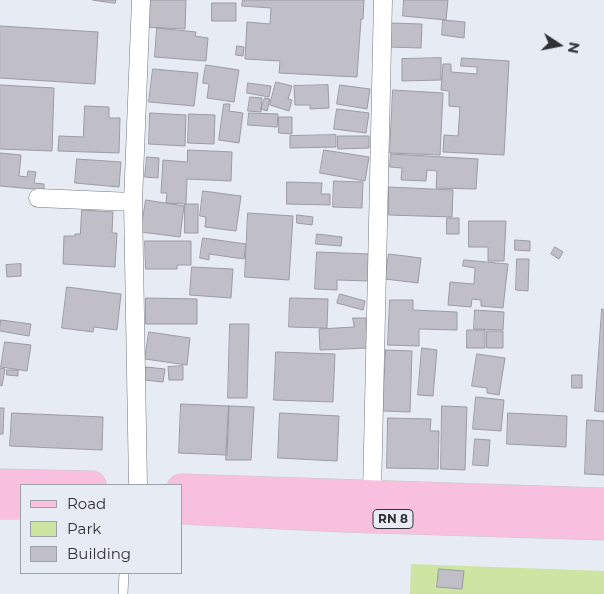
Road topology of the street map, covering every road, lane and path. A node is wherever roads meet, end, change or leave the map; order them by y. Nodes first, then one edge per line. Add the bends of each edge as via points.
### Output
1 (140, 0) edge
2 (383, 0) edge
3 (38, 198) dead end
4 (133, 202) junction
5 (0, 483) edge
6 (46, 484) edge
7 (138, 484) edge
8 (182, 488) edge
9 (372, 494) junction
10 (604, 502) edge
11 (0, 505) edge
12 (20, 505) edge
13 (182, 510) edge
14 (604, 526) edge
15 (124, 574) edge
16 (123, 594) edge

1 - 4 street
2 - 9 street
3 - 4 street
4 - 7 street
5 - 6 main road
8 - 9 main road, RN 8
9 - 10 main road, RN 8
11 - 12 main road
13 - 14 main road, RN 8
15 - 16 lane

